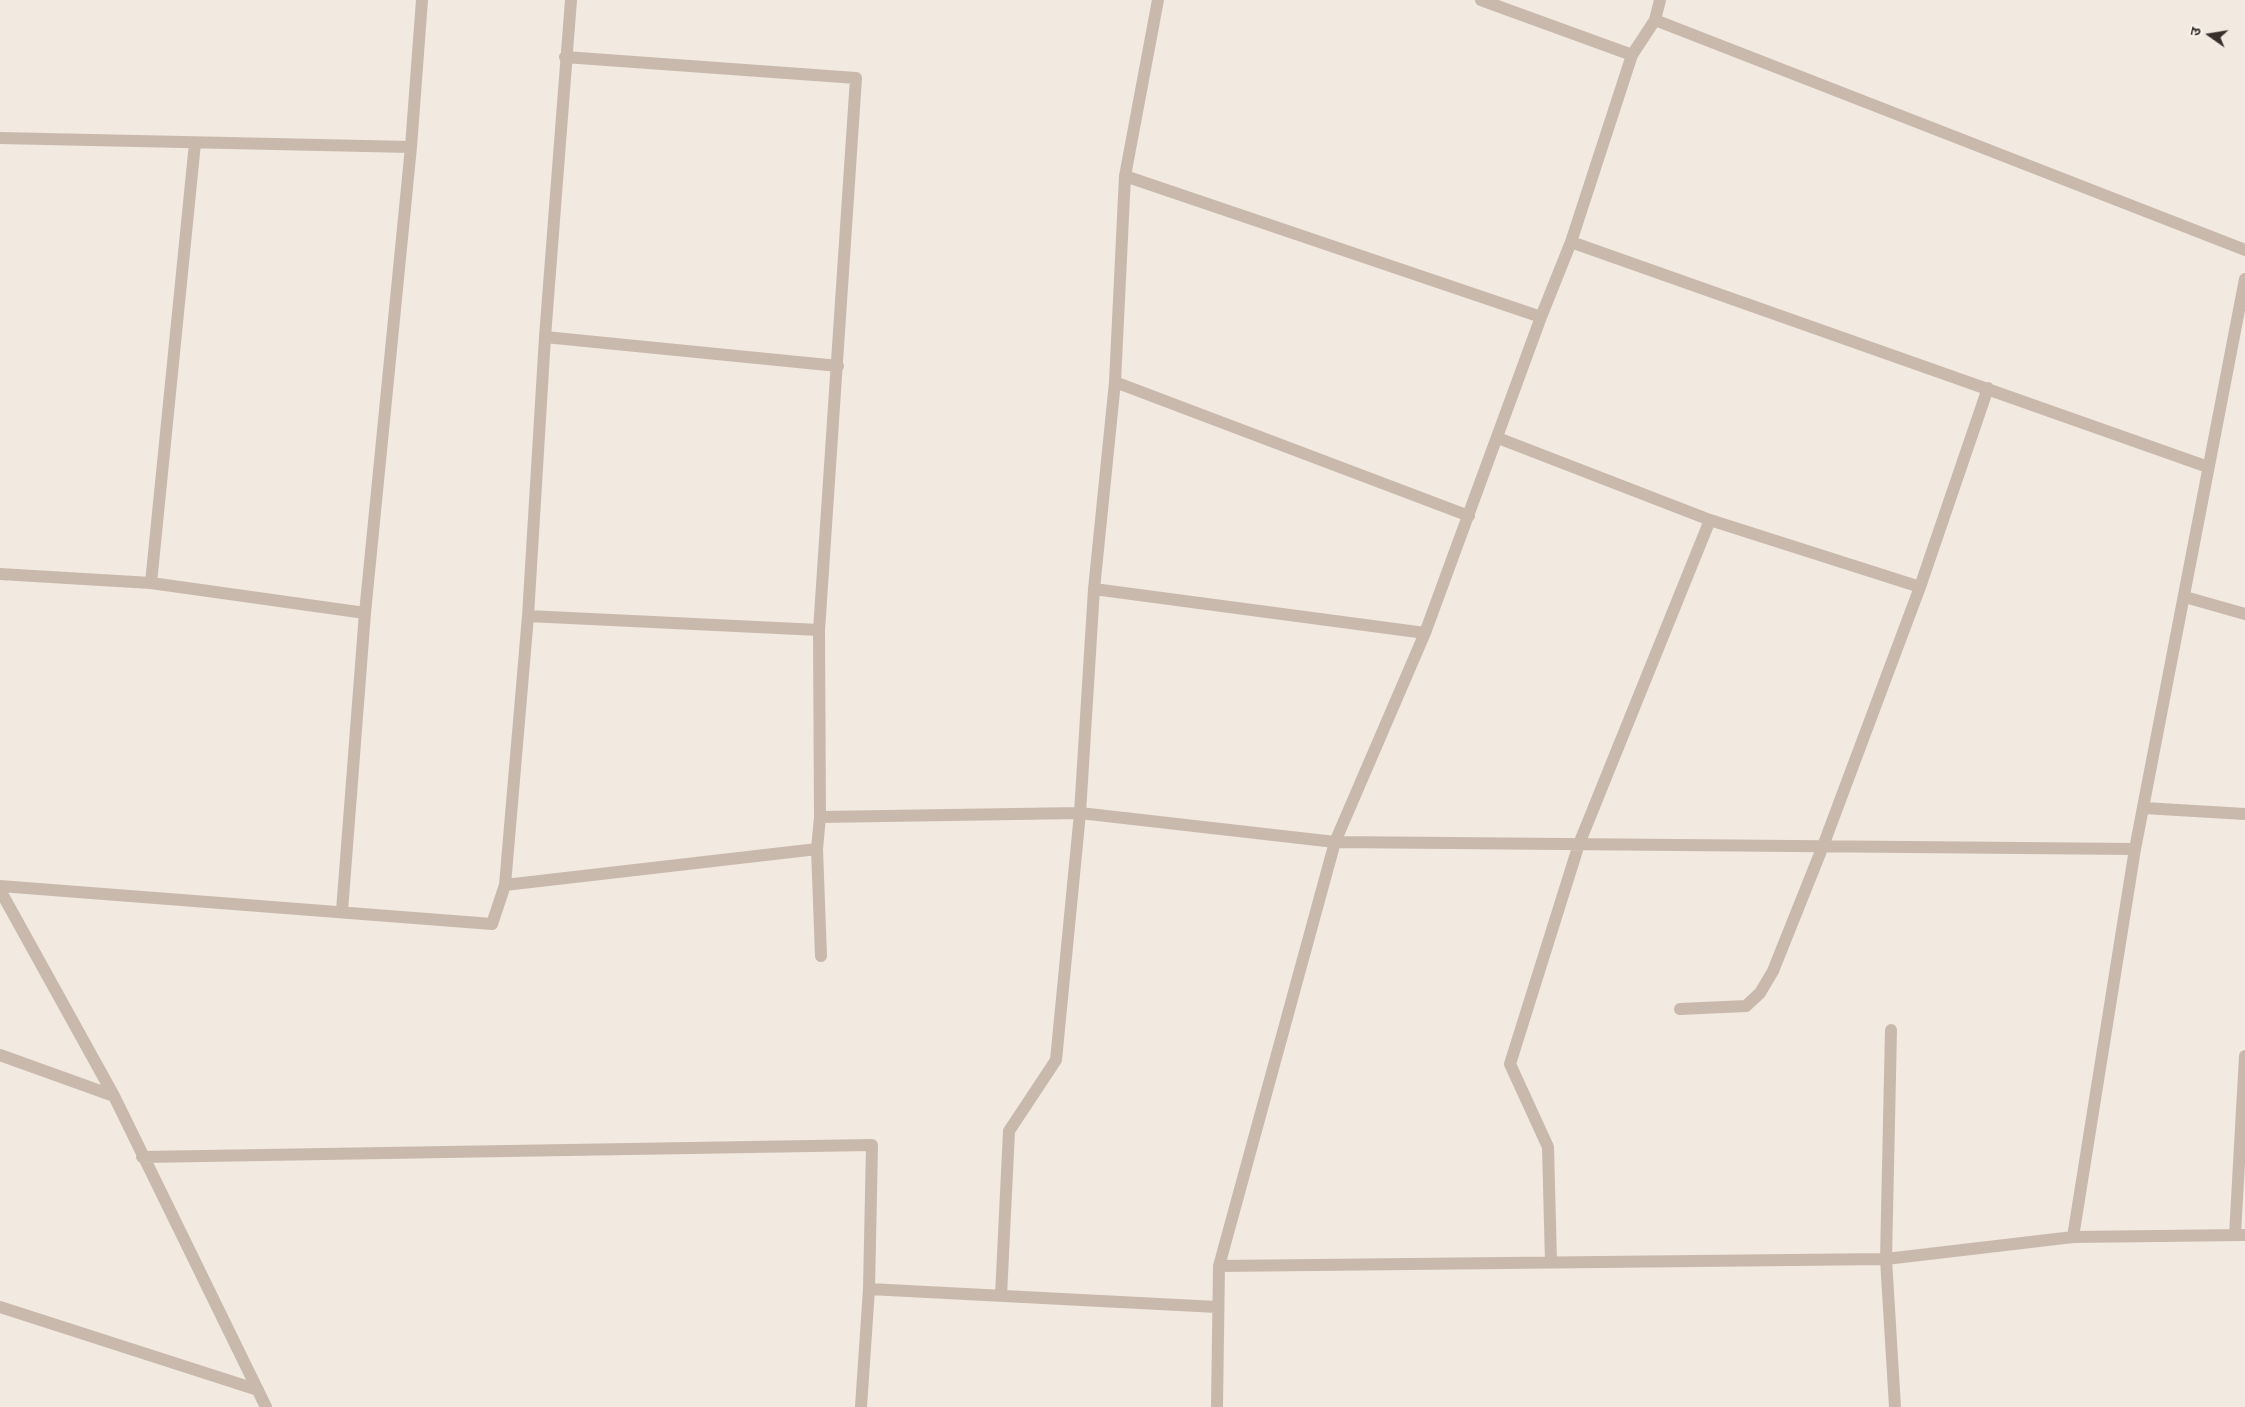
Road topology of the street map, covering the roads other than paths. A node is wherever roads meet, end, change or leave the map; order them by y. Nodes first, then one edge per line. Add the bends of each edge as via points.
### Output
1 (422, 0) edge
2 (571, 0) edge
3 (1158, 0) edge
4 (1481, 0) edge
5 (1660, 0) edge
6 (1655, 20) junction
7 (1632, 55) junction
8 (565, 57) junction
9 (0, 138) edge
10 (195, 143) junction
11 (411, 147) junction
12 (1125, 176) junction
13 (1571, 242) junction
14 (2245, 250) edge
15 (2245, 279) edge
16 (1541, 317) junction
17 (545, 337) junction
18 (838, 366) junction
19 (1114, 382) junction
20 (1988, 388) junction
21 (1498, 438) junction
22 (2208, 467) junction
23 (1469, 516) junction
24 (1710, 520) junction
25 (0, 574) edge
26 (151, 583) junction
27 (1920, 587) junction
28 (1094, 589) junction
29 (2185, 597) junction
30 (365, 613) junction
31 (2245, 614) edge
32 (528, 616) junction
33 (819, 630) junction
34 (1424, 633) junction
35 (2144, 808) junction
36 (1080, 813) junction
37 (2245, 814) edge
38 (820, 817) junction
39 (1334, 842) junction
40 (1579, 844) junction
41 (1823, 846) junction
42 (816, 849) junction
43 (2135, 849) junction
44 (505, 885) junction
45 (0, 886) edge
46 (0, 890) edge
47 (342, 912) junction
48 (821, 956) dead end
49 (1680, 1009) dead end
50 (1891, 1030) dead end
51 (0, 1055) edge
52 (2245, 1056) edge
53 (114, 1096) junction
54 (142, 1156) junction
55 (2240, 1235) edge
56 (2073, 1237) junction
57 (1886, 1259) junction
58 (1551, 1262) junction
59 (1219, 1266) junction
60 (869, 1290) junction
61 (1001, 1296) junction
62 (1217, 1306) junction
63 (0, 1307) edge
64 (258, 1390) junction
65 (266, 1407) edge
66 (862, 1407) edge
67 (1218, 1407) edge
68 (1895, 1407) edge

1 - 11 street
2 - 8 street
3 - 12 street
4 - 7 street
5 - 6 street
6 - 7 street
6 - 14 street
7 - 13 street
8 - 17 street
8 - 18 street via 856,78
9 - 10 street
10 - 11 street
10 - 26 street
11 - 30 street
12 - 16 street
12 - 19 street
13 - 16 street
13 - 20 street
15 - 22 street
16 - 21 street
17 - 18 street
17 - 32 street
18 - 33 street
19 - 23 street
19 - 28 street
20 - 22 street
20 - 27 street
21 - 23 street
21 - 24 street
22 - 29 street
23 - 34 street
24 - 27 street
24 - 40 street
25 - 26 street
26 - 30 street
27 - 41 street
28 - 34 street
28 - 36 street
29 - 31 street
29 - 35 street
30 - 47 street
32 - 33 street
32 - 44 street
33 - 38 street
34 - 39 street
35 - 37 street
35 - 43 street
36 - 38 street
36 - 39 street
36 - 61 street via 1056,1060 1009,1131
38 - 42 street
39 - 40 street
39 - 59 street
40 - 41 street
40 - 58 street via 1510,1064 1548,1147
41 - 43 street
41 - 49 street via 1773,971 1760,994 1746,1006
42 - 44 street
42 - 48 street
43 - 56 street
44 - 47 street via 492,924
45 - 47 street
46 - 53 street
50 - 57 street
51 - 53 street
52 - 55 street
53 - 54 street
54 - 60 street via 872,1145
54 - 64 street
55 - 56 street
56 - 57 street
57 - 58 street
57 - 68 street
58 - 59 street
59 - 62 street
60 - 61 street
60 - 66 street
61 - 62 street
62 - 67 street
63 - 64 street
64 - 65 street

